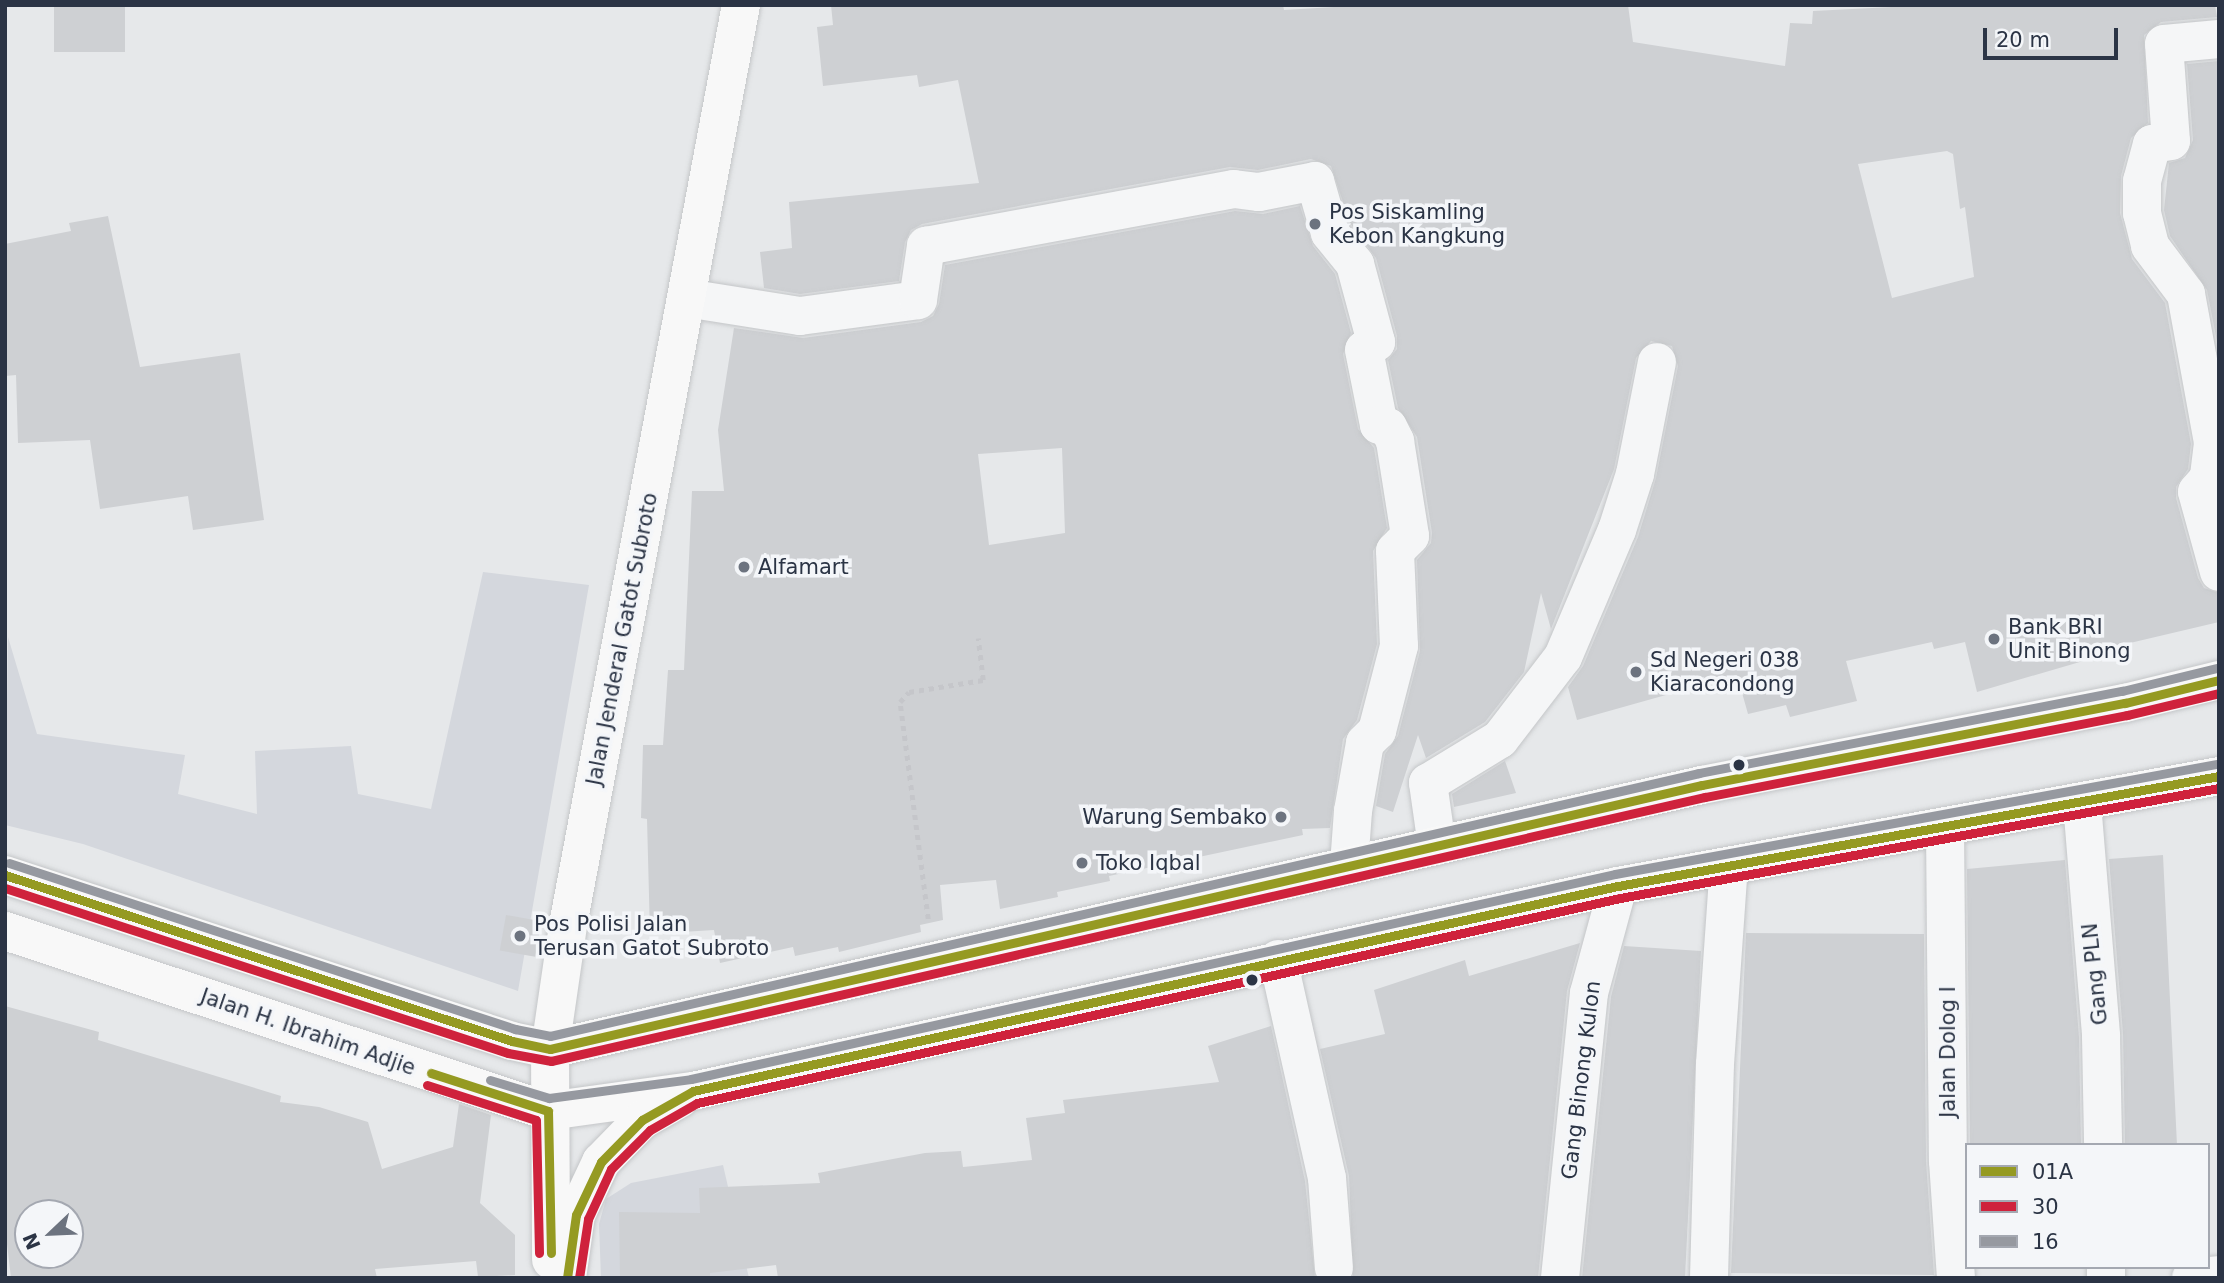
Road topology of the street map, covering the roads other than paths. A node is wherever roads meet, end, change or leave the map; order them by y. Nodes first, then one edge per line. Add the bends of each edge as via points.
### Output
1 (741, 5) edge
2 (2219, 39) edge
3 (685, 298) junction
4 (1657, 362) dead end
5 (2219, 572) edge
6 (2219, 680) edge
7 (2219, 776) edge
8 (2082, 803) junction
9 (1945, 827) junction
10 (1437, 846) junction
11 (1349, 865) junction
12 (1729, 866) junction
13 (5, 875) edge
14 (1618, 886) junction
15 (5, 931) edge
16 (1278, 959) junction
17 (550, 1049) junction
18 (693, 1091) junction
19 (548, 1111) junction
20 (2103, 1143) edge
21 (1334, 1268) dead end
22 (2219, 1275) edge
23 (551, 1278) edge
24 (567, 1278) edge
25 (1560, 1278) edge
26 (1709, 1278) edge
27 (1956, 1278) edge
28 (2191, 1278) edge

1 - 3 main road, Jalan Jenderal Gatot Subroto
2 - 5 street via 2164,44 2171,141 2152,144 2142,181 2142,214 2150,246 2186,294 2213,443 2209,478 2197,492
3 - 11 street via 800,316 918,300 926,246 1234,189 1259,192 1315,181 1330,233 1355,264 1376,342 1364,349 1379,425 1388,427 1395,441 1410,536 1395,551 1399,646 1377,731 1365,743
3 - 17 main road, Jalan Jenderal Gatot Subroto via 564,950
4 - 10 street via 1635,474 1617,530 1563,657 1500,739 1428,783
6 - 10 main road via 2125,704 1703,785
7 - 8 main road, Jalan H. Ibrahim Adjie
8 - 9 main road, Jalan H. Ibrahim Adjie
8 - 20 street, Gang PLN via 2101,1035
9 - 12 main road, Jalan H. Ibrahim Adjie
9 - 27 street, Jalan Dolog I via 1948,1161
10 - 11 main road
11 - 17 main road
12 - 14 main road, Jalan H. Ibrahim Adjie
12 - 26 street via 1714,1082
13 - 17 main road via 512,1041
14 - 16 main road, Jalan H. Ibrahim Adjie
14 - 25 street, Gang Binong Kulon via 1589,993
15 - 19 main road, Jalan H. Ibrahim Adjie
16 - 18 main road, Jalan H. Ibrahim Adjie
16 - 21 street via 1326,1178
17 - 19 main road, Jalan Jenderal Gatot Subroto
18 - 19 main road, Jalan H. Ibrahim Adjie
18 - 24 main road via 642,1120 601,1162 576,1216
19 - 23 main road, Jalan Jenderal Gatot Subroto
22 - 28 street

